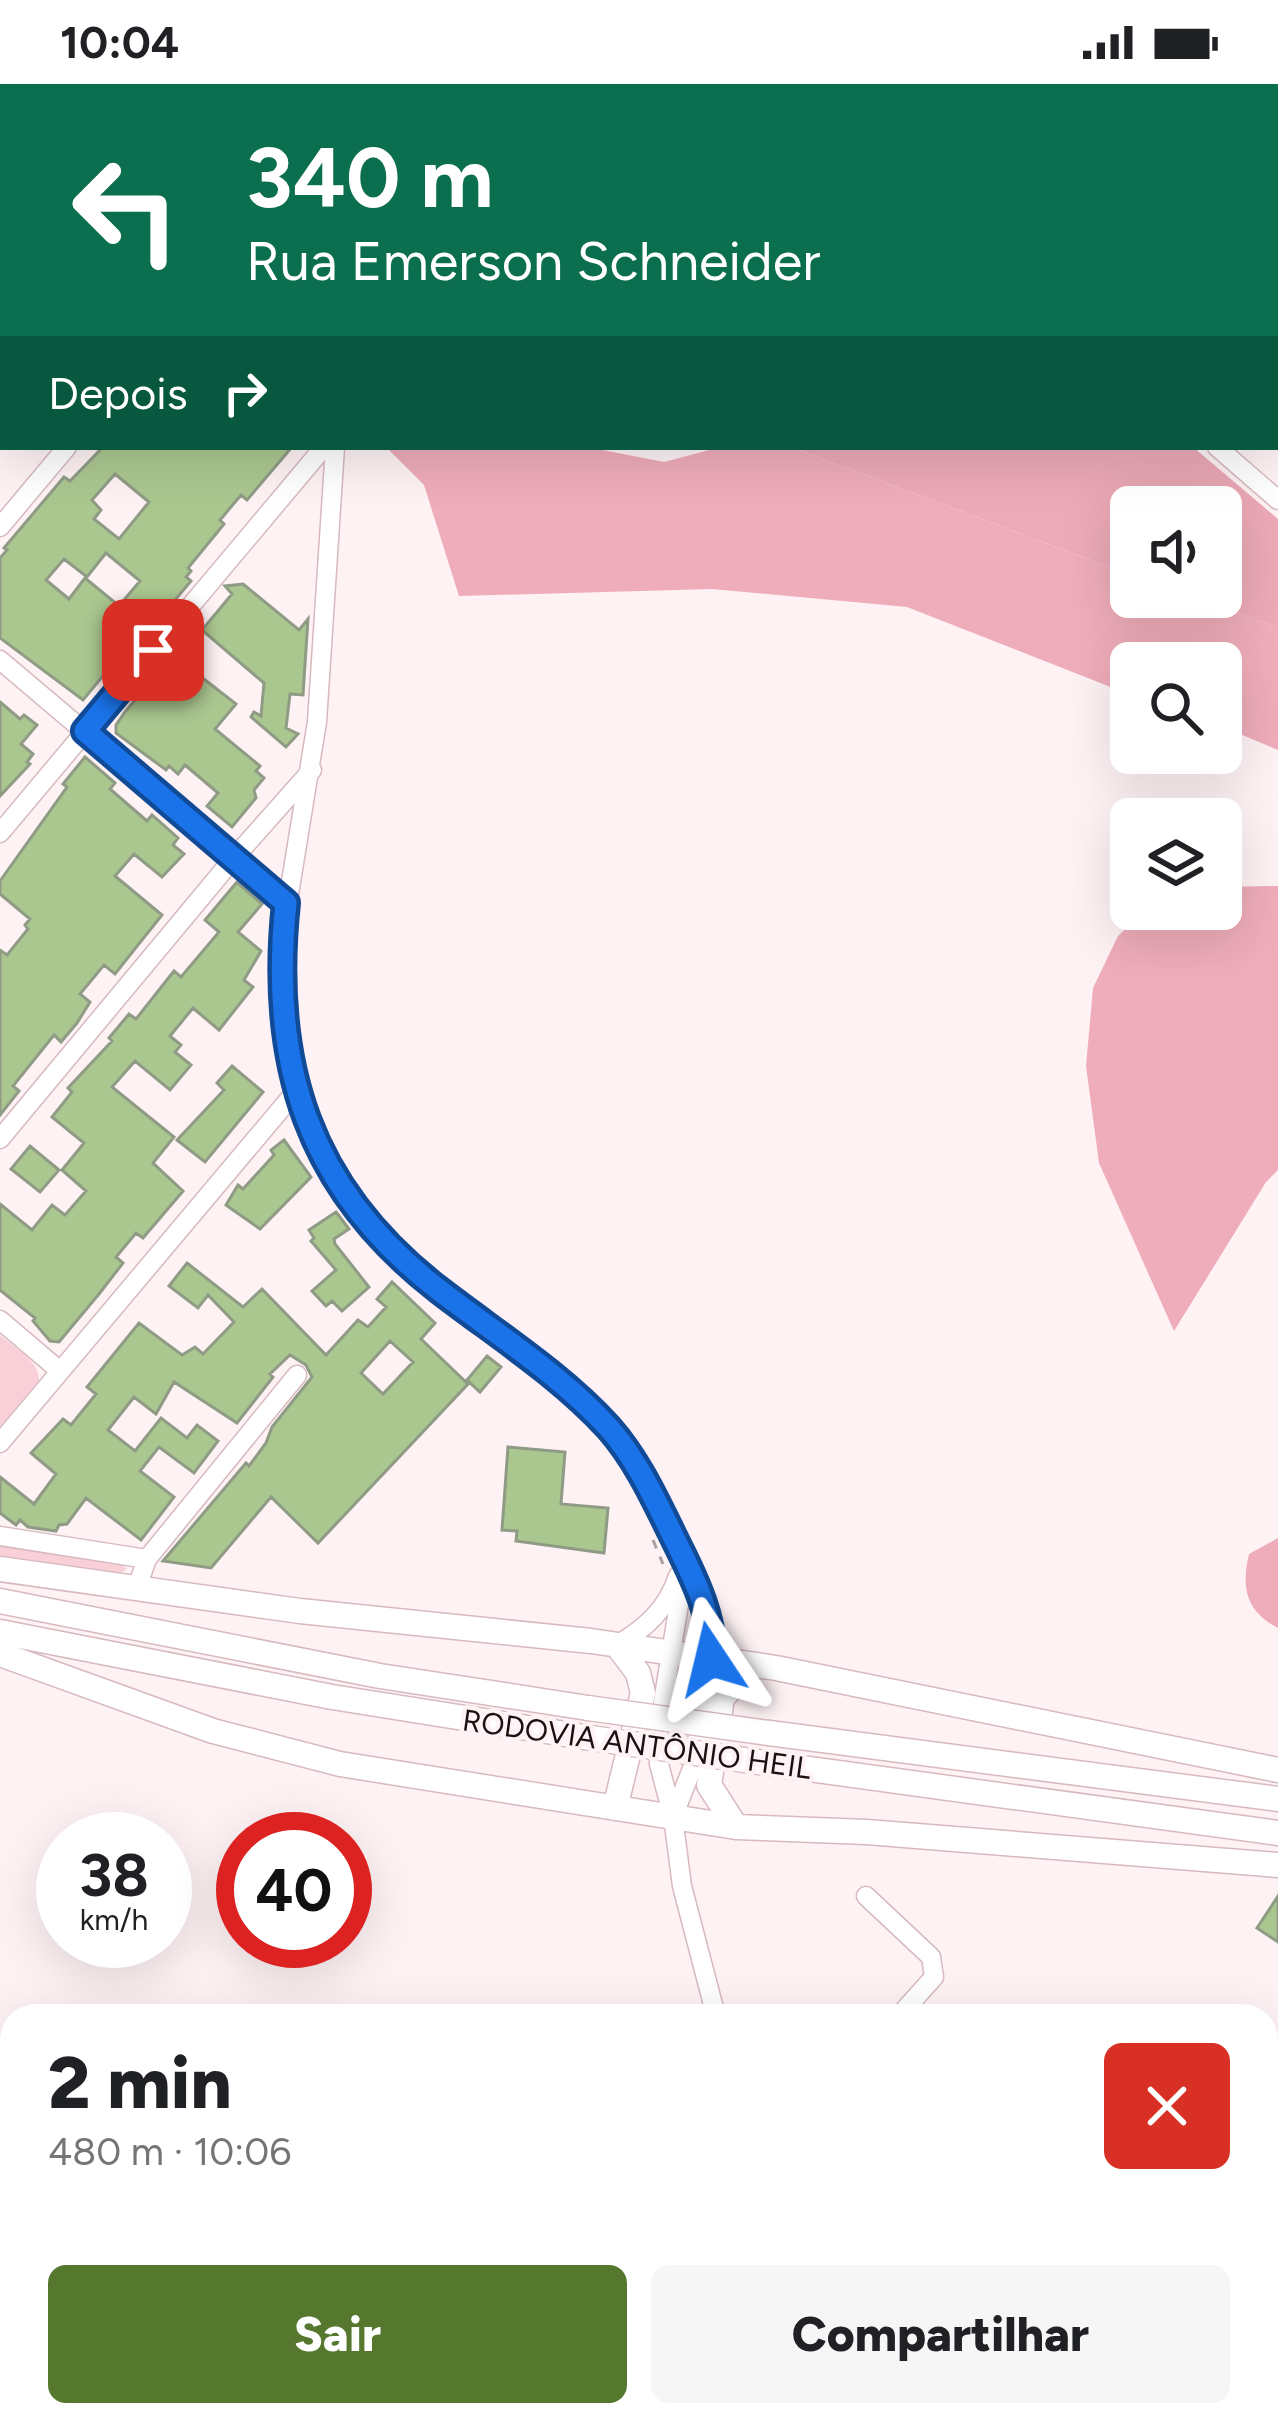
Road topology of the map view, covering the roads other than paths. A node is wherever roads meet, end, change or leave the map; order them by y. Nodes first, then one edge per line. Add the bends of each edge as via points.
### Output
1 (64, 450) edge
2 (321, 450) edge
3 (335, 450) edge
4 (1220, 450) edge
5 (1278, 500) edge
6 (0, 526) edge
7 (0, 660) edge
8 (85, 731) junction
9 (312, 770) junction
10 (0, 833) edge
11 (233, 859) junction
12 (286, 903) junction
13 (296, 1091) junction
14 (0, 1138) edge
15 (0, 1320) edge
16 (60, 1371) junction
17 (297, 1375) dead end
18 (0, 1443) edge
19 (0, 1535) edge
20 (682, 1554) junction
21 (147, 1559) junction
22 (0, 1569) edge
23 (136, 1590) junction
24 (0, 1601) edge
25 (0, 1632) edge
26 (617, 1645) junction
27 (670, 1653) junction
28 (0, 1654) edge
29 (711, 1659) junction
30 (753, 1665) junction
31 (1278, 1770) edge
32 (1278, 1799) edge
33 (615, 1808) junction
34 (673, 1817) junction
35 (736, 1827) junction
36 (1278, 1833) edge
37 (1278, 1865) edge
38 (866, 1896) dead end
39 (713, 2004) edge
40 (910, 2004) edge

1 - 6 street
2 - 8 street
3 - 9 street
4 - 5 street
7 - 8 street
8 - 10 street
8 - 11 street
9 - 11 street
9 - 12 street
11 - 12 street
11 - 14 street
12 - 13 street via 283,1019
13 - 16 street
13 - 20 street via 318,1151 367,1223 609,1428
15 - 16 street
16 - 18 street
17 - 21 street
19 - 21 street
20 - 26 street via 662,1609
20 - 27 street
20 - 29 street via 707,1618
21 - 23 street
22 - 23 main road
23 - 26 main road
24 - 32 main road, RODOVIA ANTÔNIO HEIL, bridge via 380,1676
25 - 36 main road, RODOVIA ANTÔNIO HEIL, bridge via 584,1737
26 - 27 main road
26 - 33 main road via 643,1694
27 - 29 main road
27 - 34 street via 658,1749
28 - 33 main road via 300,1756
29 - 30 main road
29 - 34 street via 693,1766
30 - 31 main road
30 - 35 main road via 722,1698 709,1785
33 - 34 main road
34 - 35 main road
34 - 39 street
35 - 37 main road
38 - 40 street via 932,1957 934,1977

